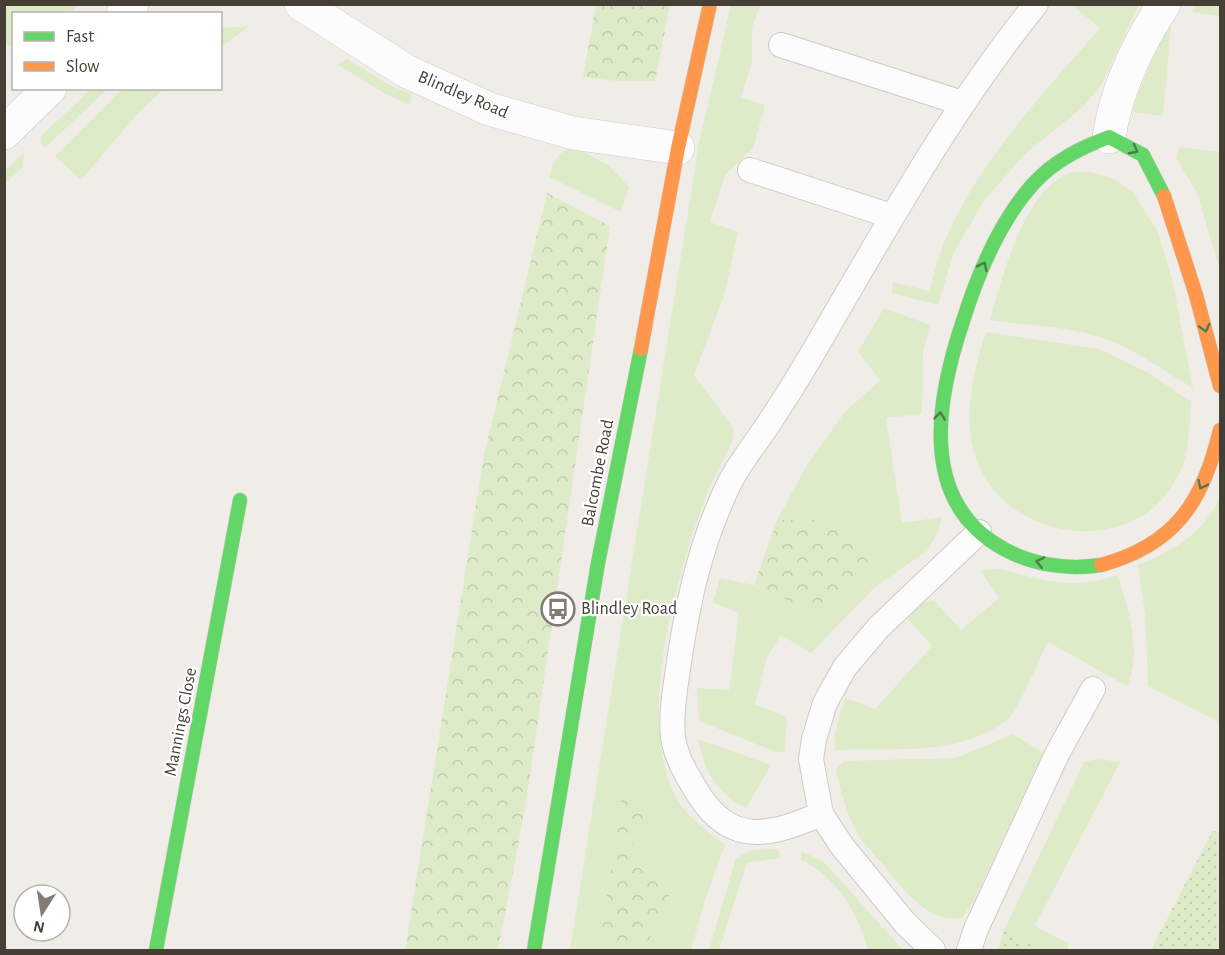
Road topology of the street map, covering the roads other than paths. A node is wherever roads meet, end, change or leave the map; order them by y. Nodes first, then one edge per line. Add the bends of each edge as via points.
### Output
1 (301, 4) edge
2 (710, 4) edge
3 (1036, 4) edge
4 (1164, 4) edge
5 (781, 45) dead end
6 (47, 90) edge
7 (962, 103) junction
8 (8, 121) edge
9 (1109, 137) junction
10 (678, 148) junction
11 (750, 170) dead end
12 (891, 216) junction
13 (1221, 386) edge
14 (1221, 430) edge
15 (240, 500) dead end
16 (979, 532) junction
17 (1093, 689) dead end
18 (821, 814) junction
19 (156, 951) edge
20 (534, 951) edge
21 (933, 951) edge
22 (969, 951) edge

1 - 10 street, Blindley Road via 406,71 489,109 573,133
2 - 10 street, Balcombe Road
3 - 7 lane
4 - 9 street via 1113,108
5 - 7 lane
6 - 8 street
7 - 12 lane
9 -> 13 street via 1143,155 1166,201
16 -> 9 street via 956,501 944,469 939,426 944,378 962,321 980,273 1025,190 1079,146
10 - 20 street, Balcombe Road via 598,563
11 - 12 lane
12 - 18 lane via 797,380 728,484 698,564 685,619 674,697 674,742 687,775 711,814 740,829 760,833 783,830
14 -> 16 street via 1212,464 1191,507 1162,536 1126,556 1090,567 1050,564 1014,556
15 - 19 street, Mannings Close
16 - 18 lane via 879,627 845,667 825,703 814,739 812,759
17 - 22 lane via 1057,754
18 - 21 lane via 842,846

